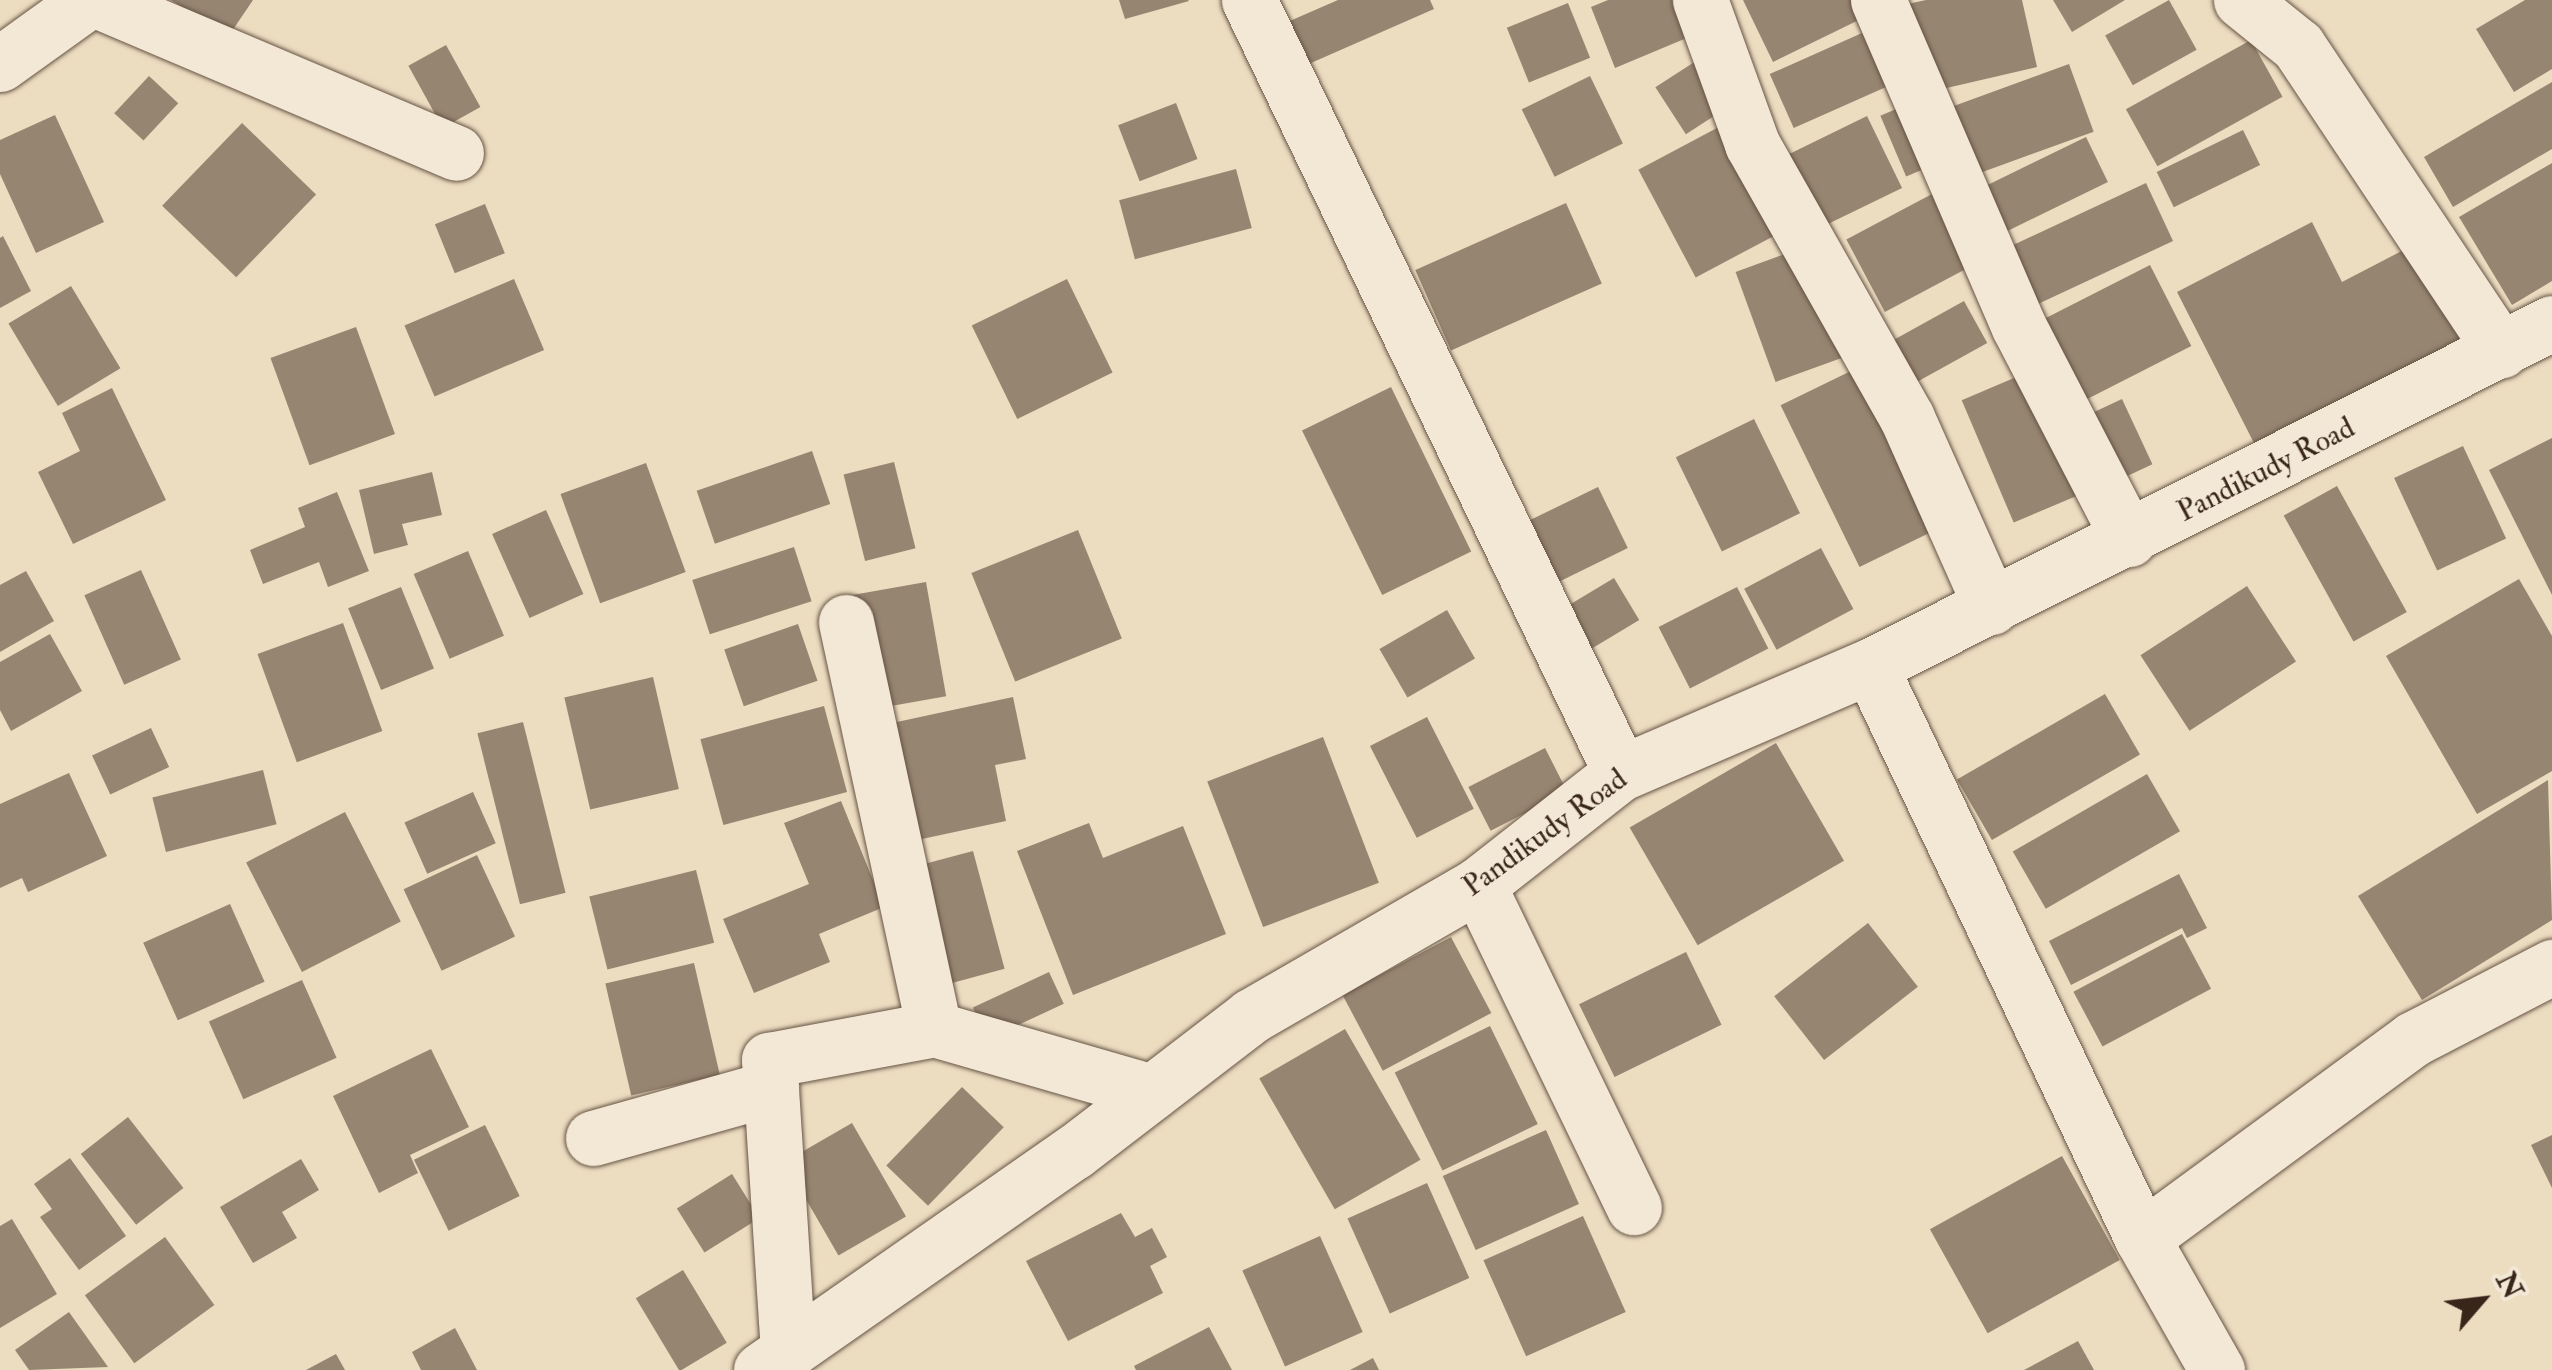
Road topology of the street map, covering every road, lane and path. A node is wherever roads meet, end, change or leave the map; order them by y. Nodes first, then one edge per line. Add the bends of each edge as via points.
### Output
1 (93, 0) edge
2 (1249, 0) edge
3 (1700, 0) edge
4 (1878, 0) edge
5 (2240, 0) edge
6 (0, 64) edge
7 (456, 154) dead end
8 (2552, 323) edge
9 (2501, 350) junction
10 (2128, 539) junction
11 (1991, 607) junction
12 (846, 622) dead end
13 (1870, 666) junction
14 (1621, 773) junction
15 (1478, 884) junction
16 (2552, 967) edge
17 (934, 1029) junction
18 (771, 1088) junction
19 (1152, 1092) junction
20 (593, 1138) dead end
21 (1634, 1207) dead end
22 (2142, 1238) junction
23 (774, 1361) edge
24 (2217, 1370) edge

1 - 6 street
1 - 7 street
2 - 14 street
3 - 11 street via 1752,144 1906,418
4 - 10 street via 2019,327
5 - 9 street via 2298,46
8 - 9 street, Pandikudy Road
9 - 10 street, Pandikudy Road
10 - 11 street, Pandikudy Road
11 - 13 street, Pandikudy Road
12 - 17 street
13 - 14 street, Pandikudy Road
13 - 22 street
14 - 15 street, Pandikudy Road
15 - 19 street, Pandikudy Road via 1251,1016
15 - 21 street
16 - 22 street via 2413,1039
17 - 18 street via 770,1060
17 - 19 street
18 - 20 street
18 - 23 street
19 - 23 street, Pandikudy Road
22 - 24 street

